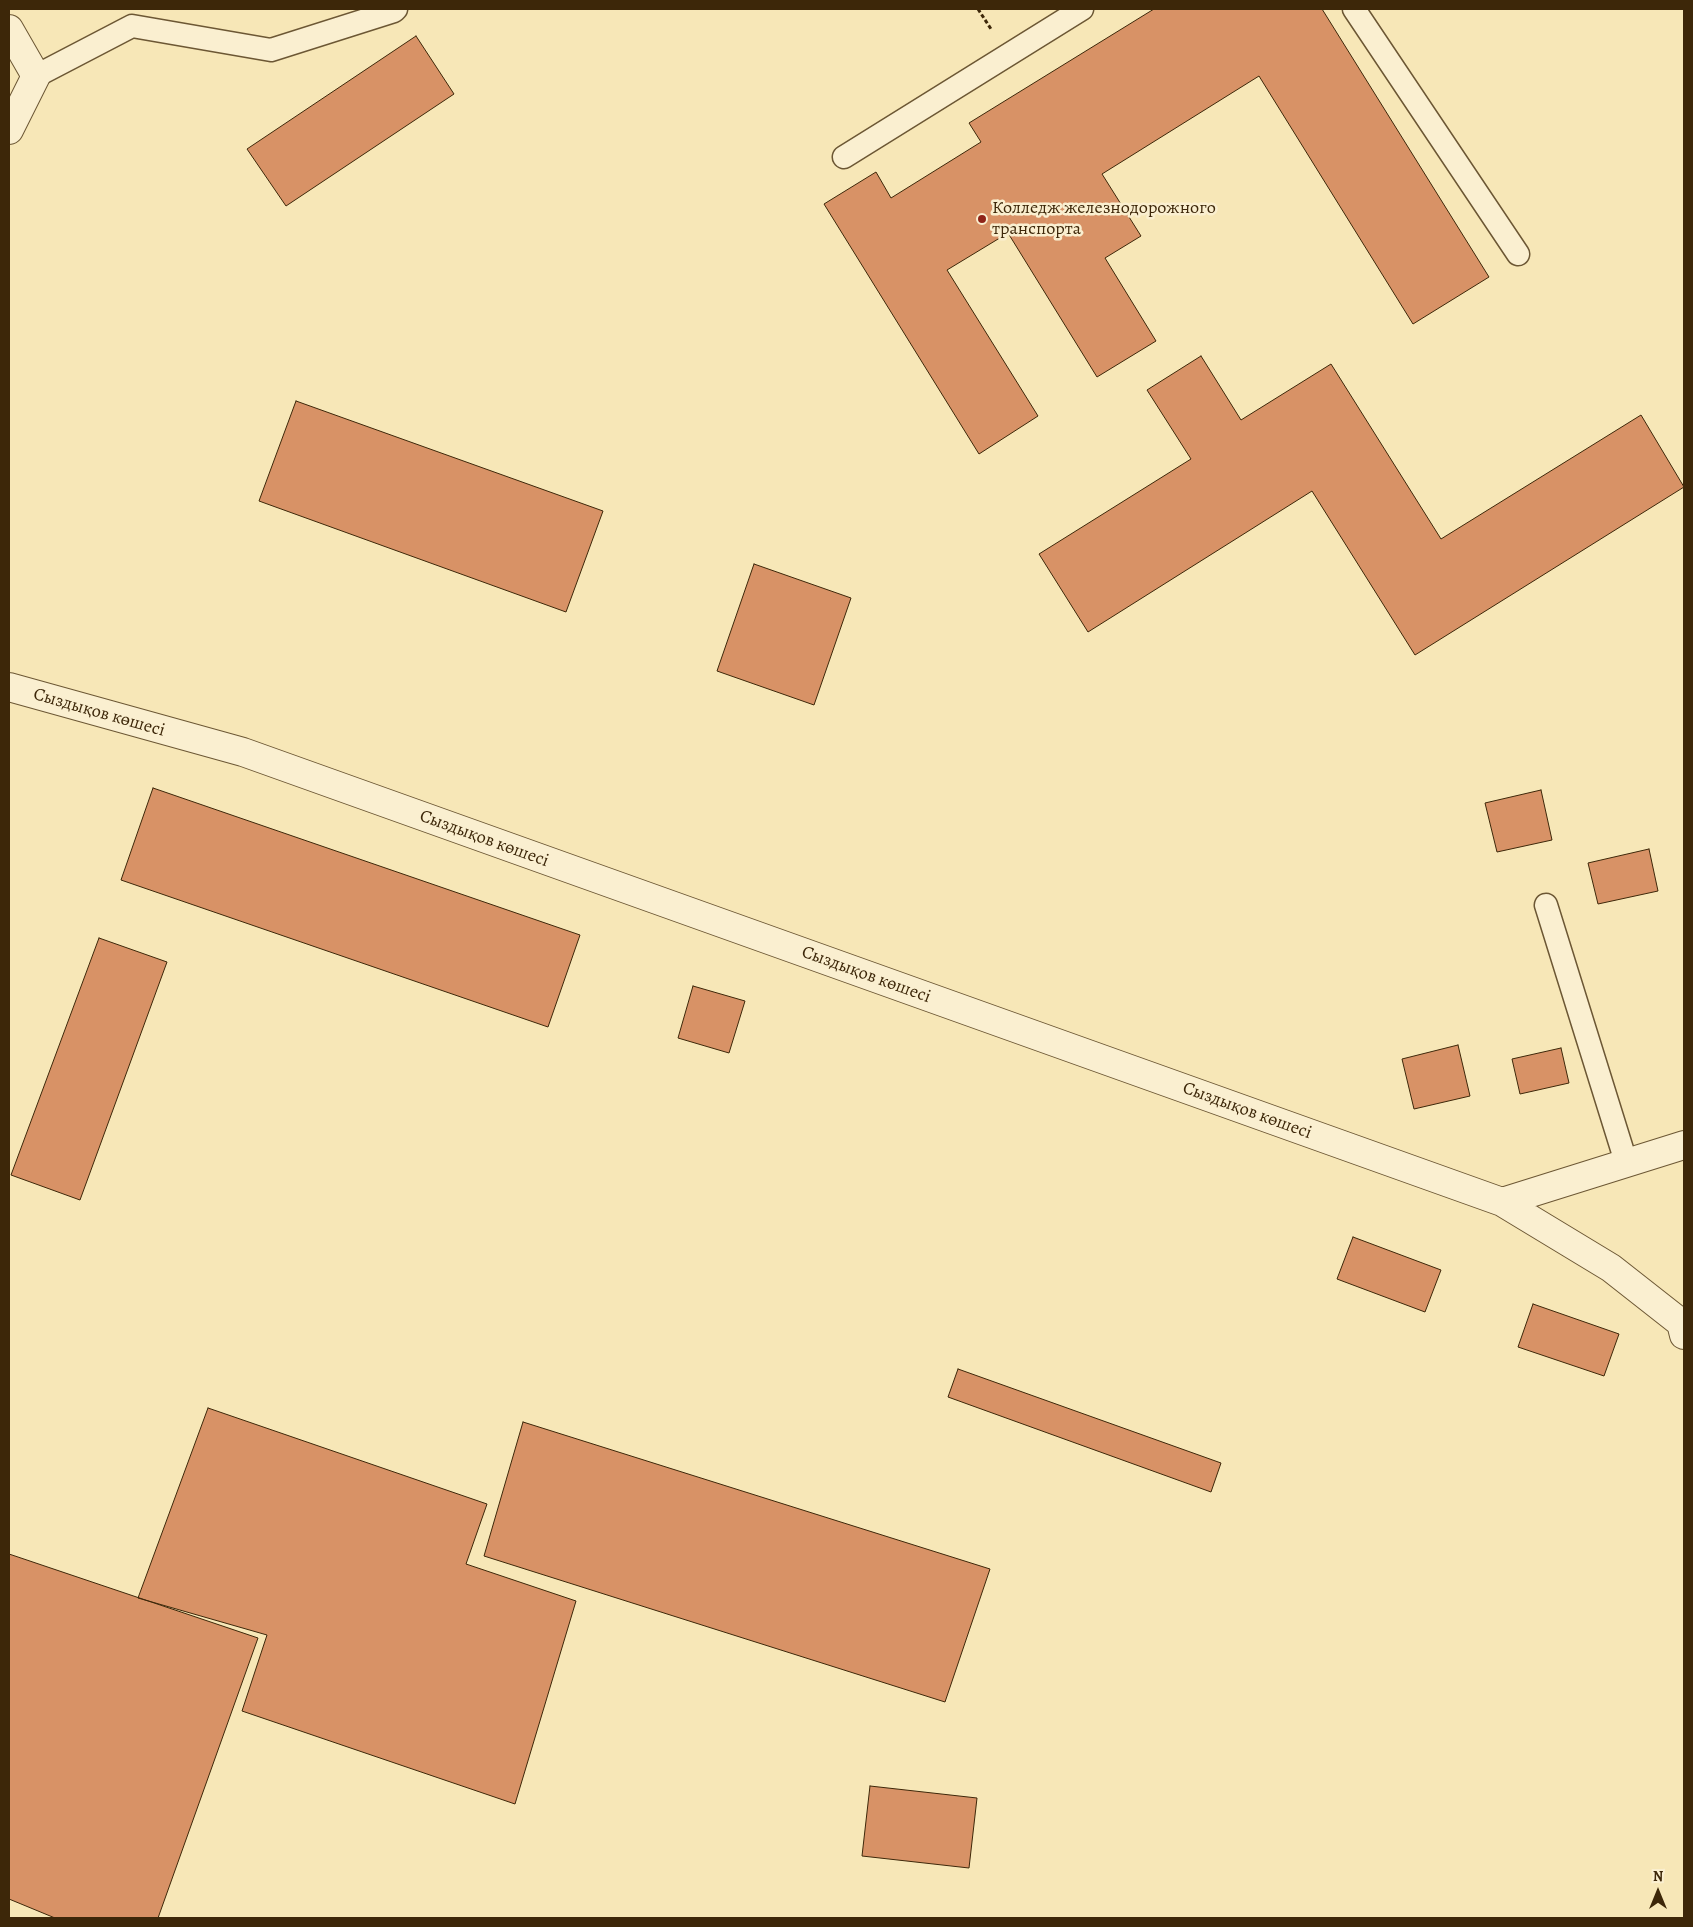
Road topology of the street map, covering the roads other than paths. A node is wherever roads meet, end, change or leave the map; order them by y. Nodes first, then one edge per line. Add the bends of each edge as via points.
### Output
1 (396, 9) edge
2 (1082, 9) edge
3 (1354, 9) edge
4 (9, 29) edge
5 (36, 76) junction
6 (9, 130) edge
7 (844, 157) dead end
8 (1518, 254) dead end
9 (9, 687) edge
10 (1546, 905) dead end
11 (1684, 1145) edge
12 (1626, 1162) junction
13 (1502, 1202) junction
14 (1684, 1335) edge

1 - 5 lane via 271,50 132,26
2 - 7 lane
3 - 8 lane
4 - 5 street
5 - 6 street
9 - 13 street, Сыздықов көшесі via 243,752
10 - 12 lane
11 - 12 street
12 - 13 street
13 - 14 street, Сыздықов көшесі via 1612,1268 1681,1323

